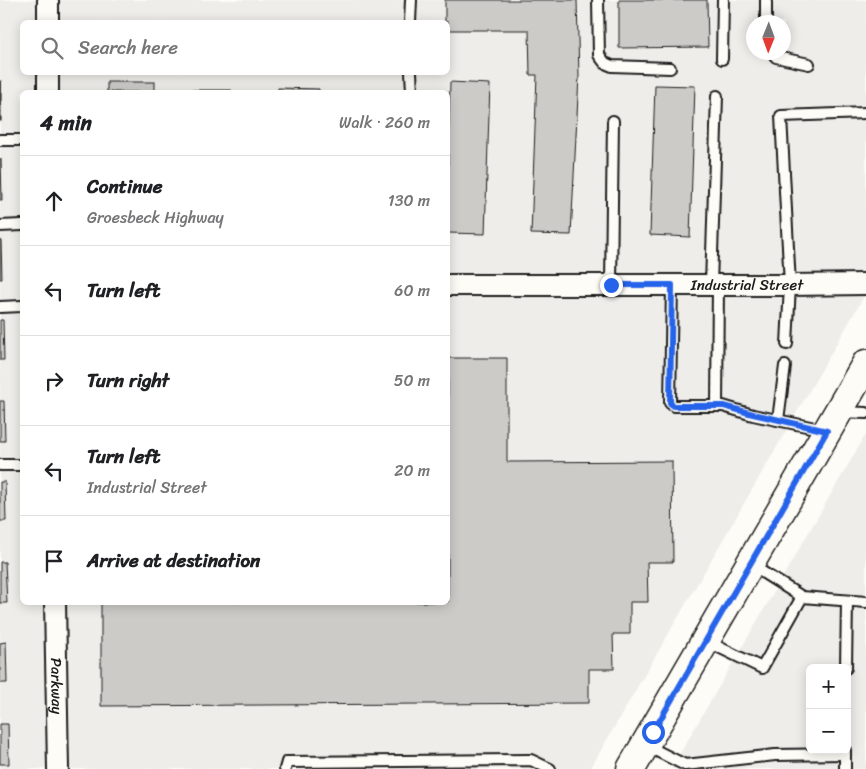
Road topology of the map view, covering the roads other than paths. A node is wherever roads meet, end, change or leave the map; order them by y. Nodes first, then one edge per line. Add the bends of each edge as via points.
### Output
1 (48, 0) edge
2 (411, 0) edge
3 (598, 0) edge
4 (723, 0) edge
5 (766, 0) edge
6 (766, 15) edge
7 (48, 20) edge
8 (410, 20) edge
9 (722, 59) dead end
10 (790, 60) edge
11 (809, 64) dead end
12 (670, 68) dead end
13 (48, 75) edge
14 (411, 75) edge
15 (48, 90) edge
16 (412, 90) edge
17 (717, 96) dead end
18 (866, 113) edge
19 (613, 121) dead end
20 (0, 140) edge
21 (20, 140) edge
22 (20, 225) edge
23 (0, 226) edge
24 (866, 284) edge
25 (450, 285) edge
26 (611, 285) junction
27 (672, 285) junction
28 (714, 285) junction
29 (790, 286) junction
30 (0, 306) edge
31 (20, 306) edge
32 (787, 344) dead end
33 (866, 364) edge
34 (785, 366) dead end
35 (717, 406) junction
36 (866, 413) edge
37 (778, 420) junction
38 (833, 421) junction
39 (0, 464) edge
40 (20, 465) edge
41 (750, 564) junction
42 (802, 597) junction
43 (847, 601) junction
44 (866, 602) edge
45 (55, 605) edge
46 (706, 641) junction
47 (846, 664) edge
48 (645, 745) junction
49 (806, 754) edge
50 (845, 754) edge
51 (58, 769) edge
52 (285, 769) edge
53 (550, 769) edge
54 (631, 769) edge
55 (845, 769) edge

1 - 7 street
2 - 8 lane
3 - 12 lane via 599,55 605,63
4 - 9 lane
5 - 6 lane
10 - 11 lane
13 - 15 street
14 - 16 lane
17 - 28 lane
18 - 29 lane via 781,116
19 - 26 lane
20 - 21 lane
22 - 23 lane
24 - 29 street, Industrial Street
25 - 26 street, Industrial Street
26 - 27 street, Industrial Street
27 - 28 street, Industrial Street
27 - 35 lane via 670,403 674,406
28 - 29 street, Industrial Street
28 - 35 lane
29 - 32 lane
30 - 31 lane
33 - 38 main road
34 - 37 lane
35 - 37 lane
36 - 38 lane
37 - 38 lane
38 - 41 main road
39 - 40 lane
41 - 42 lane
41 - 46 main road
42 - 43 lane
42 - 46 lane via 762,668
43 - 44 lane
43 - 47 lane
45 - 51 street, Parkway
46 - 48 main road
48 - 49 lane via 685,765
48 - 54 main road
50 - 55 lane
52 - 53 lane via 287,762 531,760

